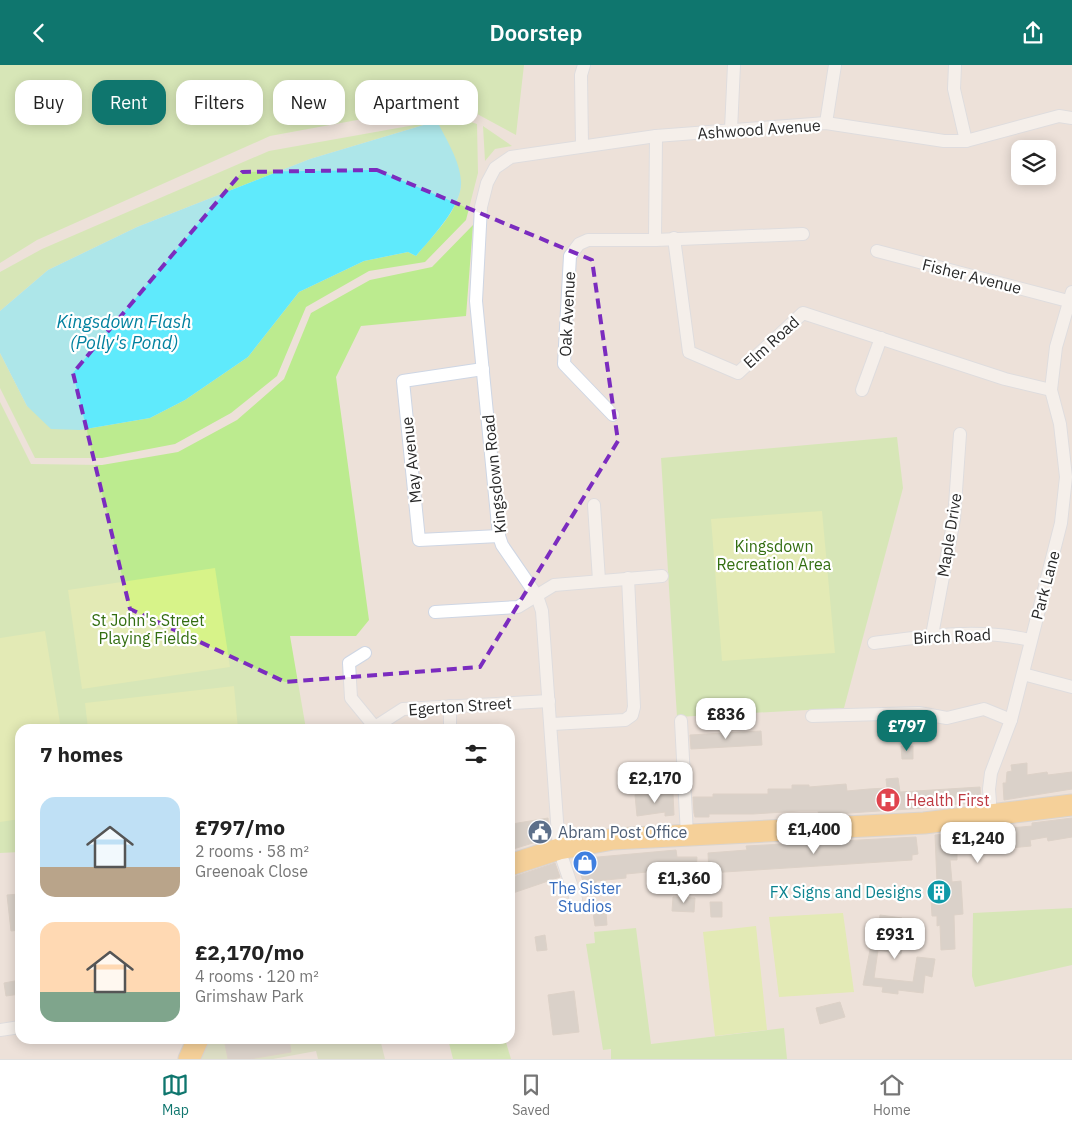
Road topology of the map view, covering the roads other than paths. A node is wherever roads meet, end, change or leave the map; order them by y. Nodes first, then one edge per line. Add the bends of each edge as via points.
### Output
1 (584, 65) edge
2 (734, 65) edge
3 (835, 65) edge
4 (955, 65) edge
5 (1072, 118) edge
6 (826, 123) junction
7 (731, 130) junction
8 (656, 136) junction
9 (966, 141) junction
10 (582, 146) junction
11 (532, 155) joint
12 (803, 233) dead end
13 (674, 238) junction
14 (655, 239) junction
15 (877, 251) dead end
16 (1070, 296) edge
17 (881, 338) junction
18 (483, 369) junction
19 (862, 390) dead end
20 (1051, 390) junction
21 (613, 415) dead end
22 (960, 435) dead end
23 (594, 505) dead end
24 (499, 536) junction
25 (662, 576) dead end
26 (628, 579) junction
27 (599, 580) junction
28 (537, 596) junction
29 (435, 612) dead end
30 (932, 635) junction
31 (1030, 640) junction
32 (874, 643) dead end
33 (365, 653) dead end
34 (1023, 674) junction
35 (1072, 687) edge
36 (549, 701) junction
37 (450, 706) junction
38 (812, 716) dead end
39 (1011, 720) junction
40 (681, 721) dead end
41 (371, 724) edge
42 (378, 724) edge
43 (450, 724) edge
44 (552, 724) junction
45 (1072, 805) edge
46 (991, 816) junction
47 (687, 835) junction
48 (559, 849) junction
49 (515, 863) edge
50 (576, 899) dead end
51 (15, 1028) edge
52 (0, 1030) edge
53 (196, 1044) edge
54 (189, 1059) edge

1 - 10 street via 581,75
2 - 7 street
3 - 6 street
4 - 9 street via 954,89
5 - 9 street, Ashwood Avenue via 1059,116
6 - 7 street, Ashwood Avenue
6 - 9 street, Ashwood Avenue via 944,141
7 - 8 street, Ashwood Avenue
8 - 10 street, Ashwood Avenue
8 - 14 street
10 - 11 street, Ashwood Avenue
11 - 18 street, Kingsdown Road via 511,157 495,169 487,183 481,207 476,301
12 - 13 street, Oak Avenue
13 - 14 street, Oak Avenue
13 - 17 street, Elm Road via 689,351 738,373 803,313
14 - 21 street, Oak Avenue via 588,240 579,244 570,256 564,364
15 - 16 street, Fisher Avenue
16 - 20 street, Park Lane via 1056,347
17 - 19 street
17 - 20 street, Elm Road via 1005,379
18 - 24 street, Kingsdown Road
18 - 24 street, May Avenue via 404,381 407,421 419,540
20 - 31 street, Park Lane via 1060,424 1066,477 1061,523
22 - 30 street, Maple Drive via 954,519
23 - 27 street
24 - 28 street, Kingsdown Road
25 - 26 street
26 - 27 street
26 - 44 street via 632,715 625,720
27 - 28 street via 554,585
28 - 29 street via 518,607
28 - 36 street, Kingsdown Road via 542,611
30 - 31 street, Birch Road via 1002,634
30 - 32 street, Birch Road
31 - 34 street, Park Lane
33 - 41 street, Egerton Street via 349,663 350,698
34 - 35 street
34 - 39 street, Park Lane
36 - 37 street, Egerton Street
36 - 44 street, Kingsdown Road
37 - 42 street, Egerton Street via 403,709
37 - 43 street
38 - 39 street via 919,713 947,718 984,709
39 - 46 street, Park Lane via 991,773
40 - 47 street
44 - 48 street, Kingsdown Road
45 - 46 main road
46 - 47 main road via 924,823
47 - 48 main road via 613,839
48 - 49 main road
48 - 50 street, Kingsdown Road
51 - 52 street
53 - 54 main road

